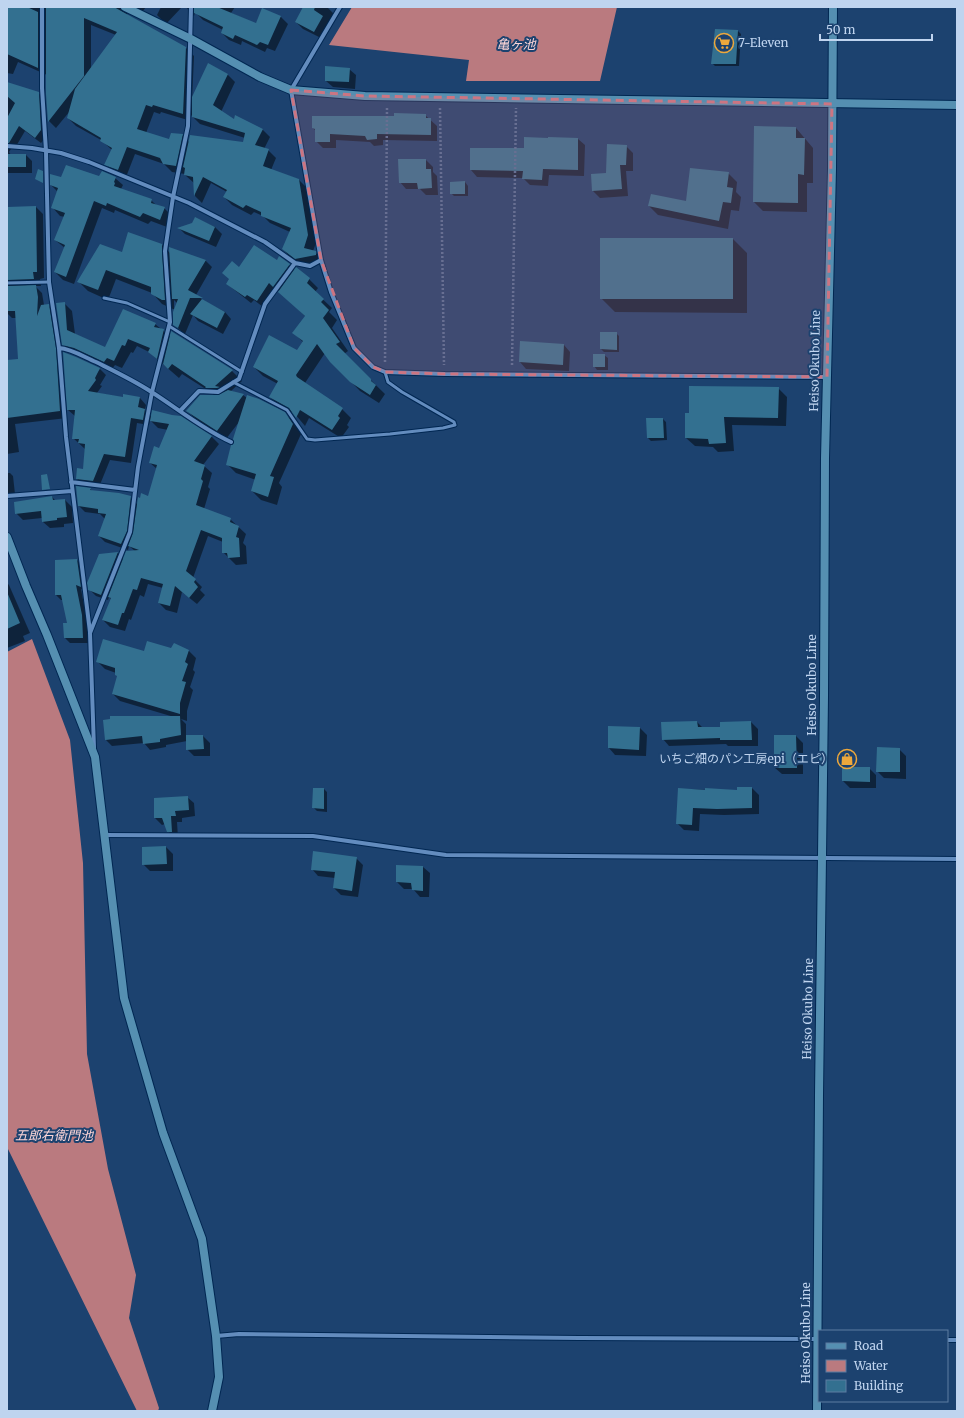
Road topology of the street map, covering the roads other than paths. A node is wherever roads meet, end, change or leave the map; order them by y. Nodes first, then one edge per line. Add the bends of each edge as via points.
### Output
1 (42, 7) edge
2 (126, 7) edge
3 (191, 7) edge
4 (340, 7) edge
5 (833, 7) edge
6 (191, 40) junction
7 (291, 90) junction
8 (832, 104) junction
9 (957, 105) edge
10 (7, 146) edge
11 (46, 151) junction
12 (173, 198) junction
13 (320, 260) junction
14 (295, 263) junction
15 (49, 282) junction
16 (7, 283) edge
17 (104, 298) dead end
18 (169, 324) junction
19 (59, 348) junction
20 (242, 372) junction
21 (385, 372) junction
22 (827, 377) junction
23 (233, 382) junction
24 (152, 392) junction
25 (180, 411) junction
26 (230, 442) dead end
27 (71, 482) junction
28 (135, 490) junction
29 (72, 491) junction
30 (7, 496) edge
31 (7, 537) edge
32 (90, 633) junction
33 (95, 757) junction
34 (104, 835) junction
35 (823, 859) junction
36 (957, 859) edge
37 (819, 1330) edge
38 (216, 1336) junction
39 (818, 1339) edge
40 (212, 1411) edge

1 - 11 street via 42,88
2 - 6 street
3 - 6 street
4 - 7 street
5 - 8 street, Heiso Okubo Line
6 - 7 street via 260,77
6 - 12 street via 188,126
7 - 8 street via 365,96
7 - 13 street
8 - 9 street
8 - 22 street, Heiso Okubo Line
10 - 11 street
11 - 12 street via 89,162
11 - 15 street
12 - 14 street via 189,203 265,242
12 - 18 street via 165,251
13 - 14 street via 310,266
13 - 21 street via 354,348 373,367
14 - 20 street via 265,304
15 - 16 lane
15 - 19 street
17 - 18 lane via 127,304
18 - 20 lane
18 - 24 street
19 - 24 street via 65,348 116,372
19 - 27 street
20 - 23 street via 239,379
21 - 22 street
21 - 23 lane via 388,382 455,425 390,434 306,439 287,410
22 - 35 street, Heiso Okubo Line
23 - 25 street via 218,392 199,391
24 - 25 street
24 - 28 street
25 - 26 street via 212,434
27 - 28 street
27 - 29 street
28 - 32 street via 130,532
29 - 30 street
29 - 32 street
31 - 33 street
32 - 33 street
33 - 34 street
34 - 35 street via 313,836 446,855
34 - 38 street via 124,998 162,1133 202,1239
35 - 36 street
35 - 37 street, Heiso Okubo Line
38 - 39 street via 239,1334
38 - 40 street via 219,1377

